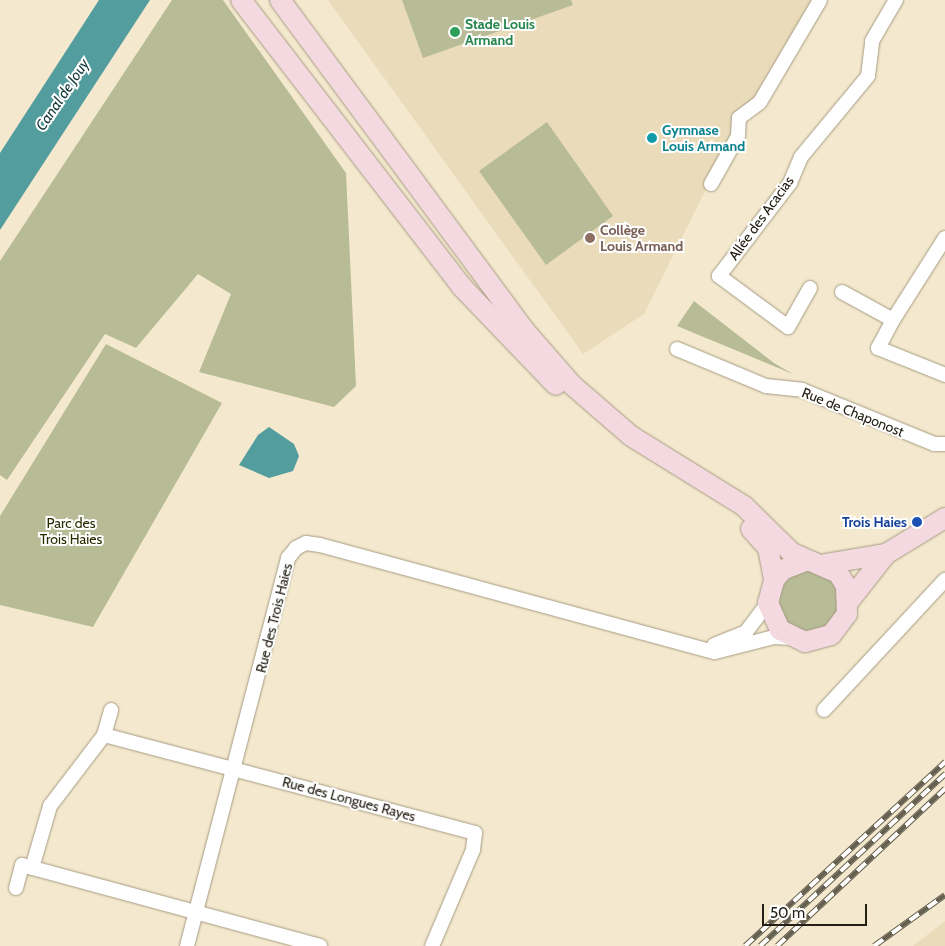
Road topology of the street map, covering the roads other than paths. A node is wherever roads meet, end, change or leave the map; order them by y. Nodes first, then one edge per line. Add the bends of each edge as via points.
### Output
1 (241, 0) edge
2 (280, 0) edge
3 (820, 0) edge
4 (896, 0) edge
5 (711, 184) dead end
6 (945, 238) edge
7 (810, 288) dead end
8 (842, 292) dead end
9 (893, 320) junction
10 (677, 349) dead end
11 (945, 375) edge
12 (945, 444) edge
13 (945, 518) edge
14 (886, 554) junction
15 (815, 562) junction
16 (774, 580) junction
17 (945, 580) edge
18 (849, 601) junction
19 (768, 603) junction
20 (792, 638) junction
21 (696, 645) junction
22 (110, 710) dead end
23 (824, 710) dead end
24 (104, 735) junction
25 (234, 769) junction
26 (32, 868) junction
27 (16, 888) dead end
28 (196, 913) junction
29 (187, 946) edge
30 (320, 946) edge
31 (432, 946) edge

1 - 16 main road via 461,286 518,350 623,445 721,506 754,532 768,548
2 - 15 main road via 548,360 631,436 744,506 792,553
3 - 5 street via 760,102 739,118 738,136
4 - 7 street, Allée des Acacias via 872,41 868,76 801,157 790,183 719,276 788,327
6 - 9 street
8 - 9 street
9 - 11 street via 878,348
10 - 12 street, Rue de Chaponost via 766,386 802,390 934,444
13 - 14 main road
14 - 15 main road
14 - 18 main road
15 - 16 main road via 793,564
15 - 18 main road via 838,573
16 - 19 main road
17 - 23 street
18 - 20 main road via 844,620 831,635 812,641
19 - 20 main road via 771,618
19 - 21 street, Rue des Trois Haies via 736,638
20 - 21 street, Rue des Trois Haies via 774,637 726,652
21 - 25 street, Rue des Trois Haies via 306,543 288,558
22 - 24 street
24 - 25 street, Rue des Longues Rayes
24 - 26 street via 50,806
25 - 28 street, Rue des Trois Haies
25 - 31 street, Rue des Longues Rayes via 475,833 474,850
26 - 27 street via 22,865
26 - 28 street
28 - 29 street, Rue des Trois Haies
28 - 30 street

